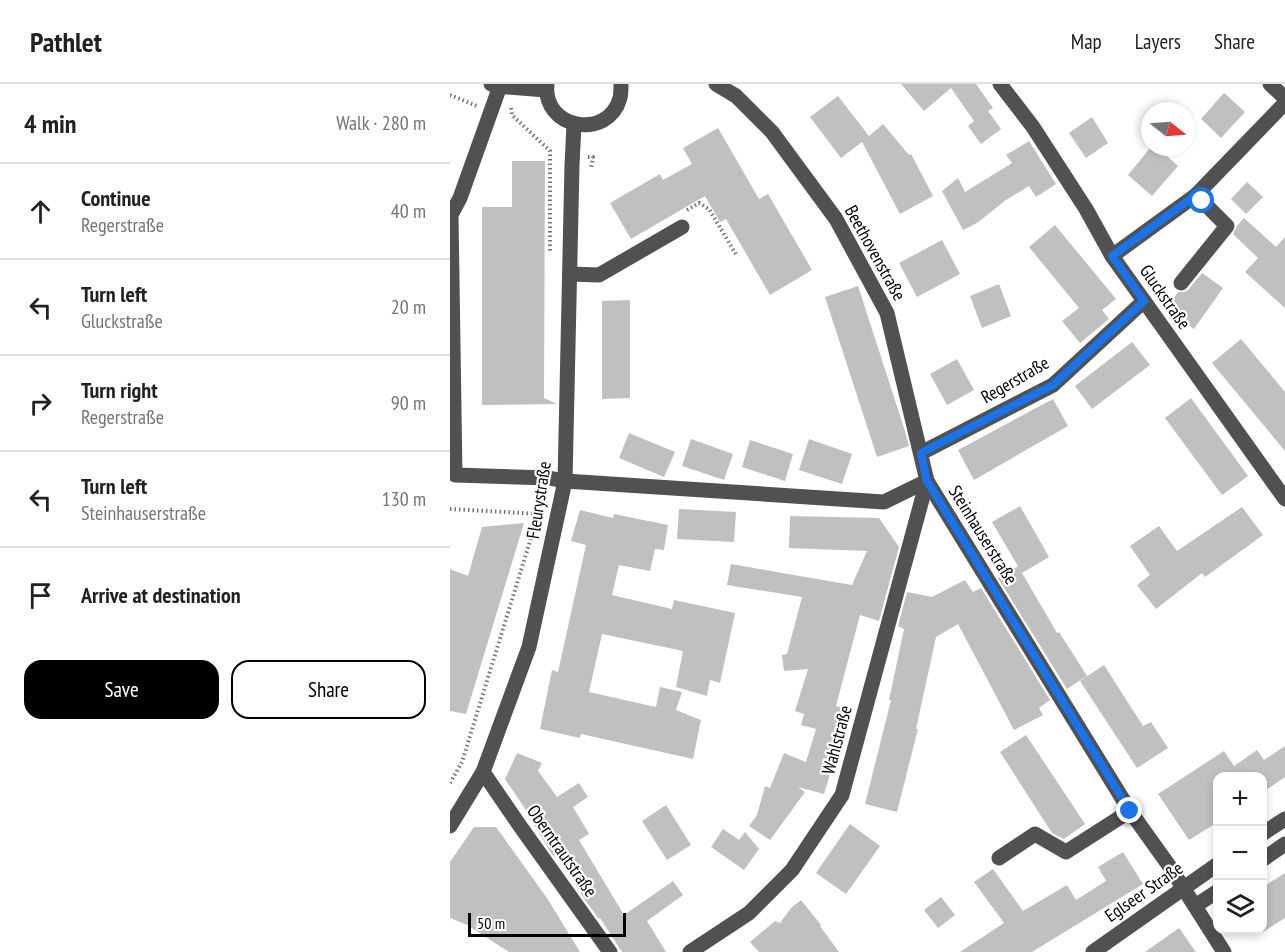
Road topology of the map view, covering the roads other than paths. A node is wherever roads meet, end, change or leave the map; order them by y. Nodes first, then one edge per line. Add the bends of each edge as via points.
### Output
1 (621, 84) edge
2 (716, 84) edge
3 (1000, 84) edge
4 (1270, 84) edge
5 (500, 86) edge
6 (546, 87) edge
7 (1285, 98) edge
8 (1285, 103) edge
9 (574, 124) junction
10 (1196, 195) junction
11 (680, 221) road end
12 (1112, 256) junction
13 (570, 274) junction
14 (1181, 283) dead end
15 (1144, 301) junction
16 (921, 453) junction
17 (565, 481) junction
18 (927, 481) junction
19 (1285, 499) edge
20 (483, 772) junction
21 (1130, 811) junction
22 (1285, 819) edge
23 (450, 826) edge
24 (1267, 831) edge
25 (1285, 844) edge
26 (1267, 857) edge
27 (999, 858) dead end
28 (1213, 867) edge
29 (1183, 888) junction
30 (1213, 894) edge
31 (1195, 906) junction
32 (610, 952) edge
33 (690, 952) edge
34 (1093, 952) edge
35 (1224, 952) edge

1 - 9 street via 620,99 612,113 600,122
2 - 16 street, Beethovenstraße via 736,96 772,132 836,219 887,313
3 - 12 street, Gluckstraße via 1039,136
4 - 7 street
5 - 6 street
5 - 17 street, Steinhauserstraße via 451,215 455,475
6 - 9 street via 553,110
8 - 10 street
9 - 13 street, Fleurystraße
10 - 12 street
10 - 14 street via 1227,226
11 - 13 street via 599,275
12 - 15 street, Gluckstraße
13 - 17 street, Fleurystraße
15 - 16 street, Regerstraße via 1053,385
15 - 19 street, Gluckstraße
16 - 18 street, Beethovenstraße
17 - 18 street, Steinhauserstraße via 884,502
17 - 20 street, Fleurystraße via 529,647
18 - 21 street, Steinhauserstraße
18 - 33 street, Wahlstraße via 842,795 792,870 750,913
20 - 23 street, Fleurystraße
20 - 32 street, Oberntrautstraße
21 - 27 street via 1066,852 1035,834
21 - 29 street, Steinhauserstraße
22 - 24 street
25 - 26 street
28 - 29 street, Eglseer Straße
29 - 31 street, Steinhauserstraße
29 - 34 street, Eglseer Straße
30 - 31 street
31 - 35 street, Steinhauserstraße

